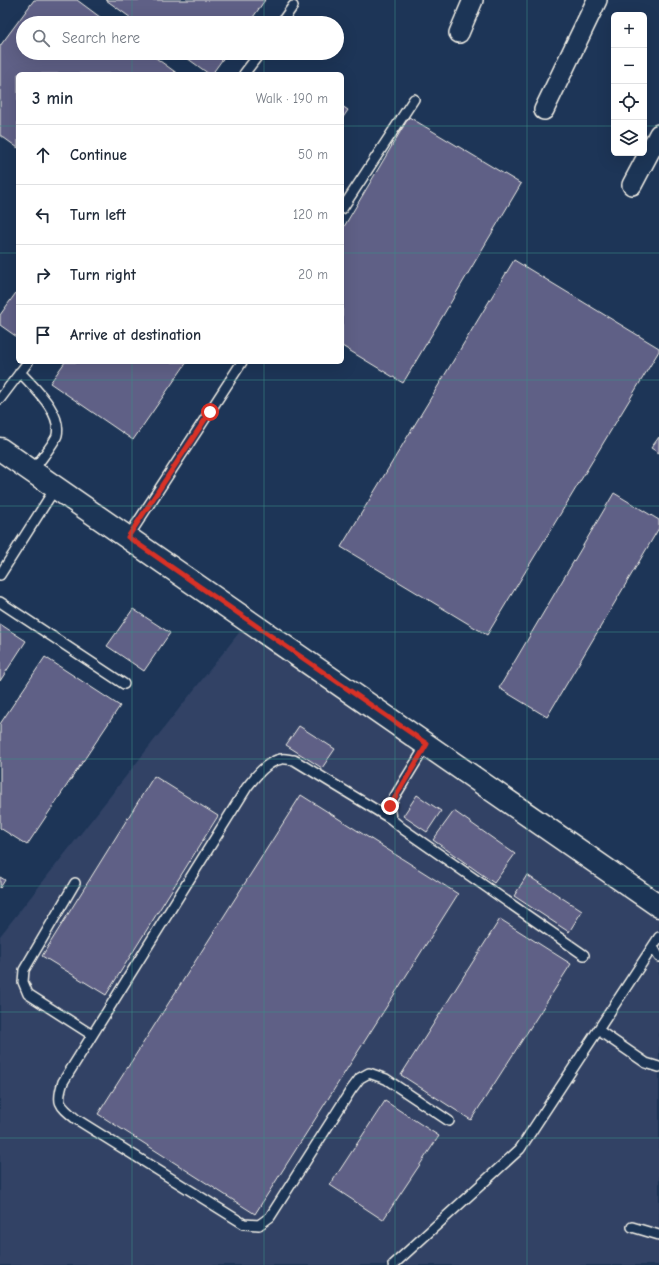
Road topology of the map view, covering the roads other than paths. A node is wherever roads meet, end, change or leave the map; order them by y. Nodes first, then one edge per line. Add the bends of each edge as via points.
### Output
1 (473, 0) edge
2 (597, 0) edge
3 (293, 6) dead end
4 (286, 16) edge
5 (459, 33) dead end
6 (255, 60) edge
7 (246, 72) edge
8 (414, 99) dead end
9 (544, 110) dead end
10 (659, 134) edge
11 (632, 185) dead end
12 (344, 206) edge
13 (26, 364) edge
14 (241, 364) edge
15 (20, 372) junction
16 (0, 399) edge
17 (0, 449) edge
18 (33, 471) junction
19 (56, 487) junction
20 (128, 537) junction
21 (0, 575) edge
22 (0, 602) edge
23 (124, 684) dead end
24 (427, 744) junction
25 (391, 819) junction
26 (75, 883) dead end
27 (659, 906) edge
28 (659, 937) edge
29 (653, 947) junction
30 (584, 955) dead end
31 (659, 957) edge
32 (598, 1030) junction
33 (92, 1035) junction
34 (659, 1067) edge
35 (449, 1121) dead end
36 (632, 1227) dead end
37 (659, 1235) edge
38 (393, 1265) edge

1 - 5 street
2 - 9 street
3 - 4 lane
6 - 7 lane
8 - 12 lane
10 - 11 street
13 - 15 lane
14 - 20 lane
15 - 16 lane
15 - 18 lane via 47,402 56,418 57,435
17 - 18 street
18 - 19 street
19 - 20 street
19 - 21 lane
20 - 24 street
22 - 23 lane
24 - 25 lane via 390,806
24 - 27 street
25 - 30 lane
25 - 33 lane via 294,760 281,759 269,764 247,787
26 - 33 lane via 24,970 23,982 28,994
28 - 29 lane
29 - 31 lane
29 - 32 lane
32 - 34 lane via 646,1063
32 - 38 lane via 520,1149
33 - 35 lane via 63,1082 59,1096 62,1107 76,1119 244,1224 259,1225 270,1217 351,1090 360,1078 369,1073 386,1079
36 - 37 lane

